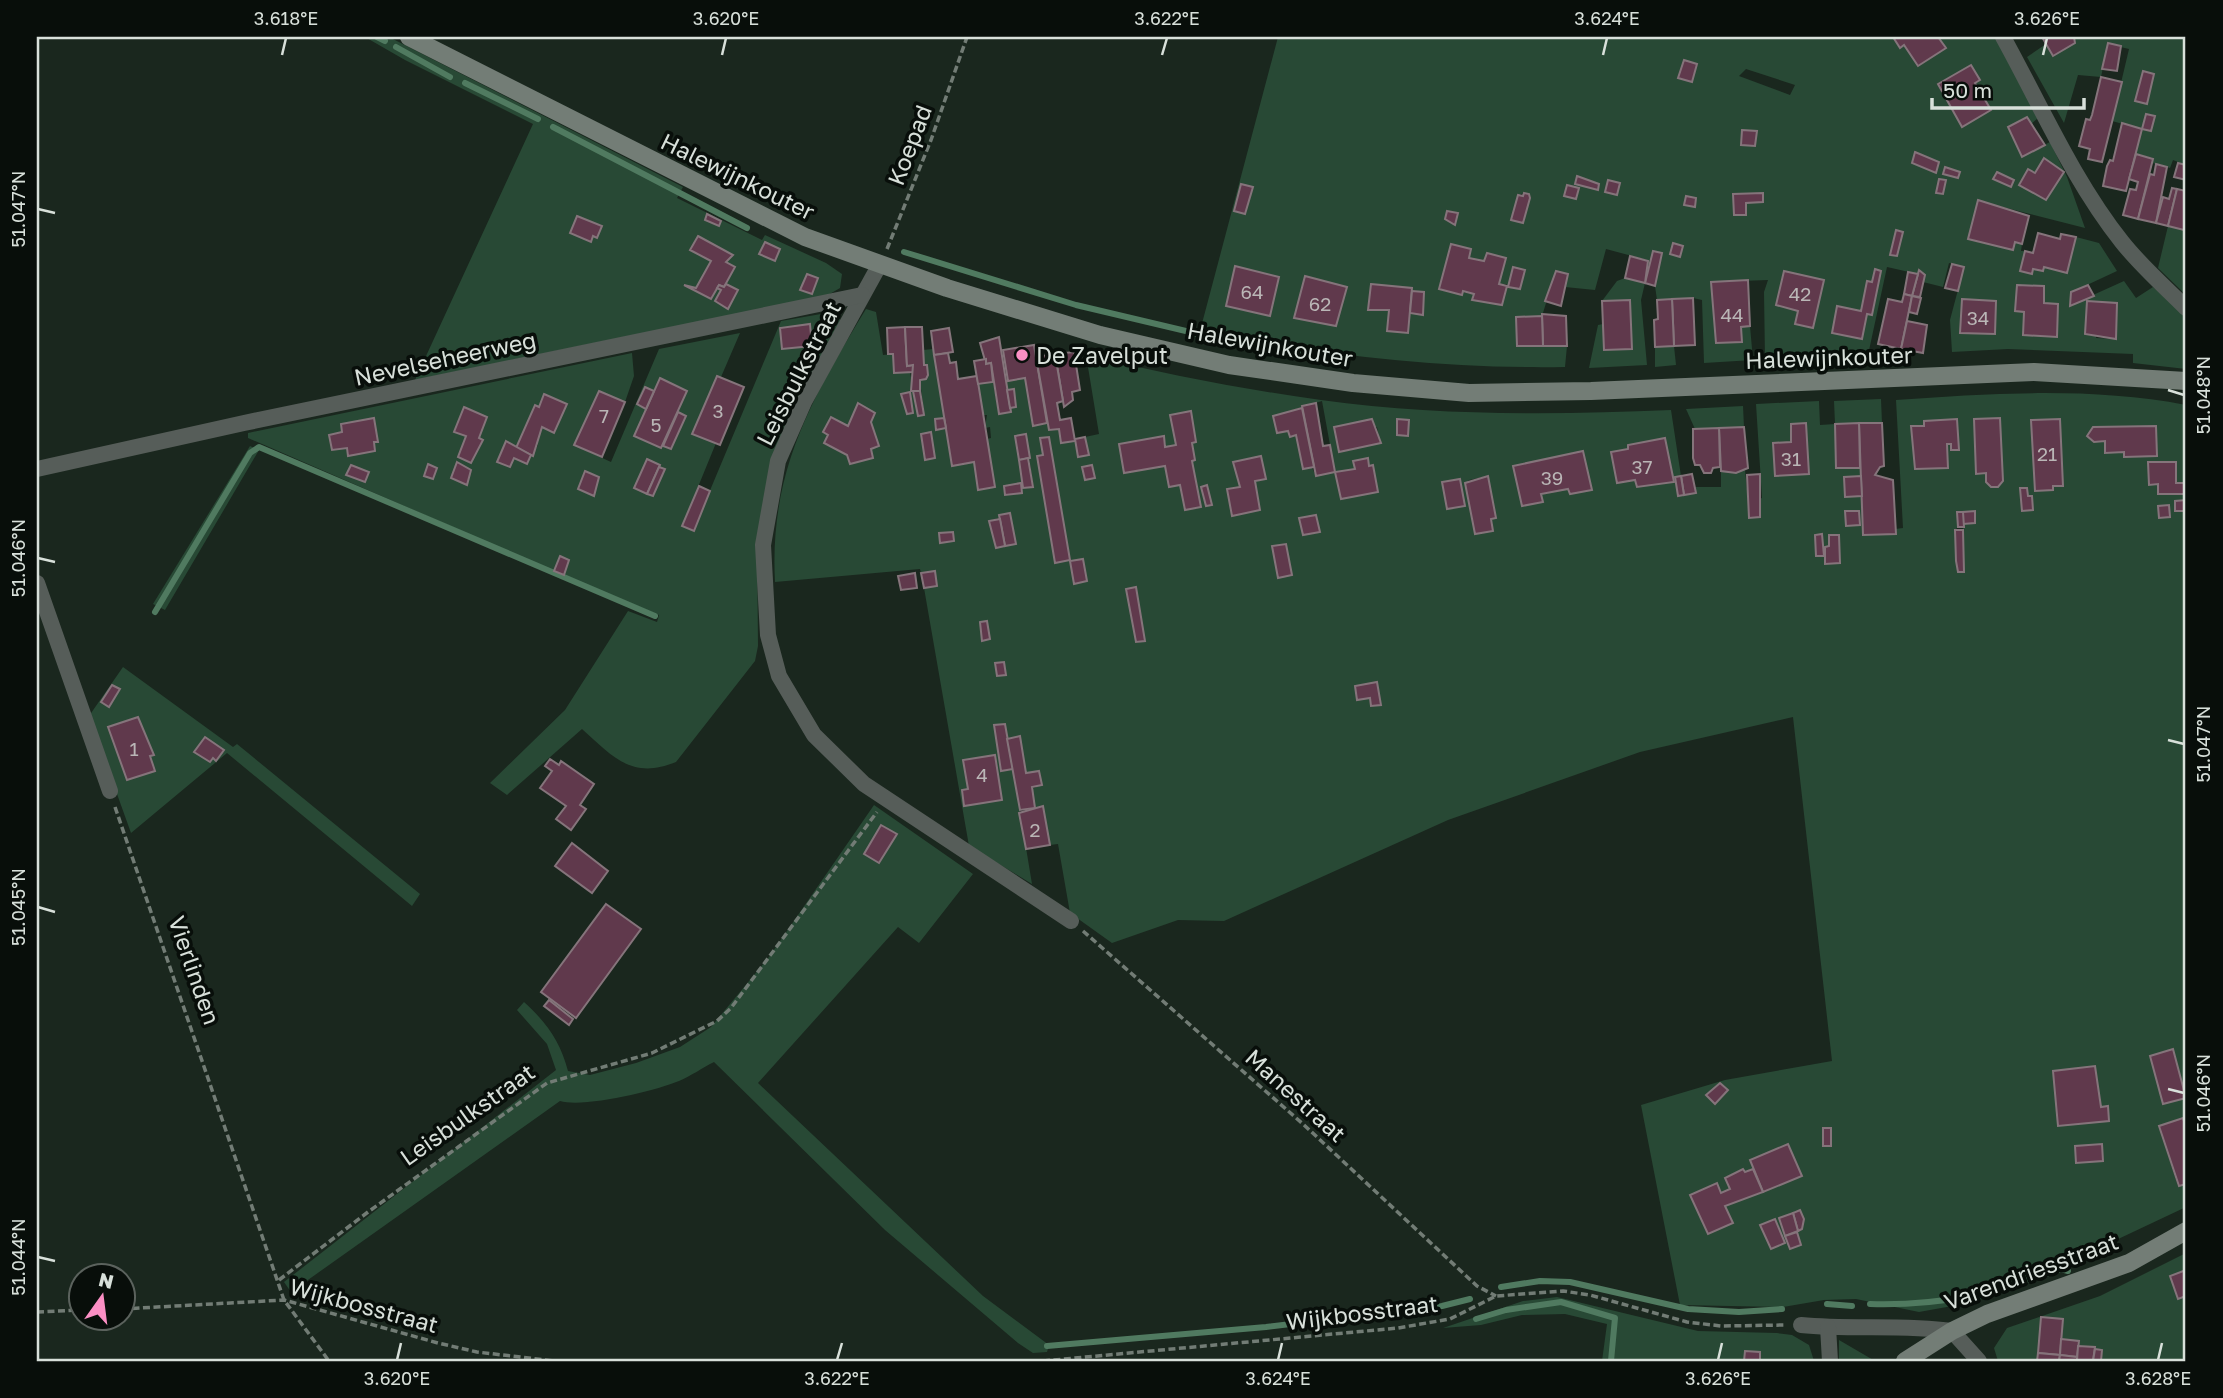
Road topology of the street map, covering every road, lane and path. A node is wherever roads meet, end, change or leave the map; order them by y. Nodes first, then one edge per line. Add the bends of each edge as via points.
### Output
1 (409, 37) edge
2 (967, 37) edge
3 (2003, 37) edge
4 (880, 264) junction
5 (862, 295) junction
6 (2186, 307) edge
7 (2186, 381) edge
8 (37, 469) edge
9 (37, 583) edge
10 (110, 792) joint
11 (886, 800) junction
12 (1071, 921) joint
13 (2186, 1231) edge
14 (279, 1280) junction
15 (1496, 1296) junction
16 (284, 1300) junction
17 (136, 1307) edge
18 (66, 1311) edge
19 (37, 1312) edge
20 (1801, 1325) joint
21 (1828, 1327) junction
22 (1952, 1331) junction
23 (329, 1361) edge
24 (554, 1361) edge
25 (1043, 1361) edge
26 (1830, 1361) edge
27 (1905, 1361) edge
28 (1979, 1361) edge

1 - 4 street, Halewijnkouter via 805,237
2 - 4 path, Koepad
3 - 6 street via 2094,202 2141,265
4 - 5 street, Leisbulkstraat
4 - 7 street, Halewijnkouter via 1100,335 1229,365 1353,383 1469,393 2034,372
5 - 8 street, Nevelseheerweg
5 - 11 street, Leisbulkstraat via 782,449 769,501 763,556 768,635 779,676 814,735
9 - 10 street
10 - 14 path, Vierlinden
11 - 12 street, Leisbulkstraat
11 - 14 path, Leisbulkstraat via 717,1021 652,1053 547,1083
12 - 15 path, Manestraat via 1303,1124 1477,1286
13 - 22 street, Varendriesstraat via 2129,1263 2013,1303
14 - 16 path, Vierlinden
15 - 20 path, Wijkbosstraat via 1563,1291 1687,1322
15 - 25 path, Wijkbosstraat via 1450,1319 1398,1328
16 - 17 path, Wijkbosstraat
16 - 23 path, Vierlinden
16 - 24 path, Wijkbosstraat via 477,1352
18 - 19 path
20 - 21 street, Varendriesstraat
21 - 22 street, Varendriesstraat via 1914,1326
21 - 26 street
22 - 27 street
22 - 28 street

